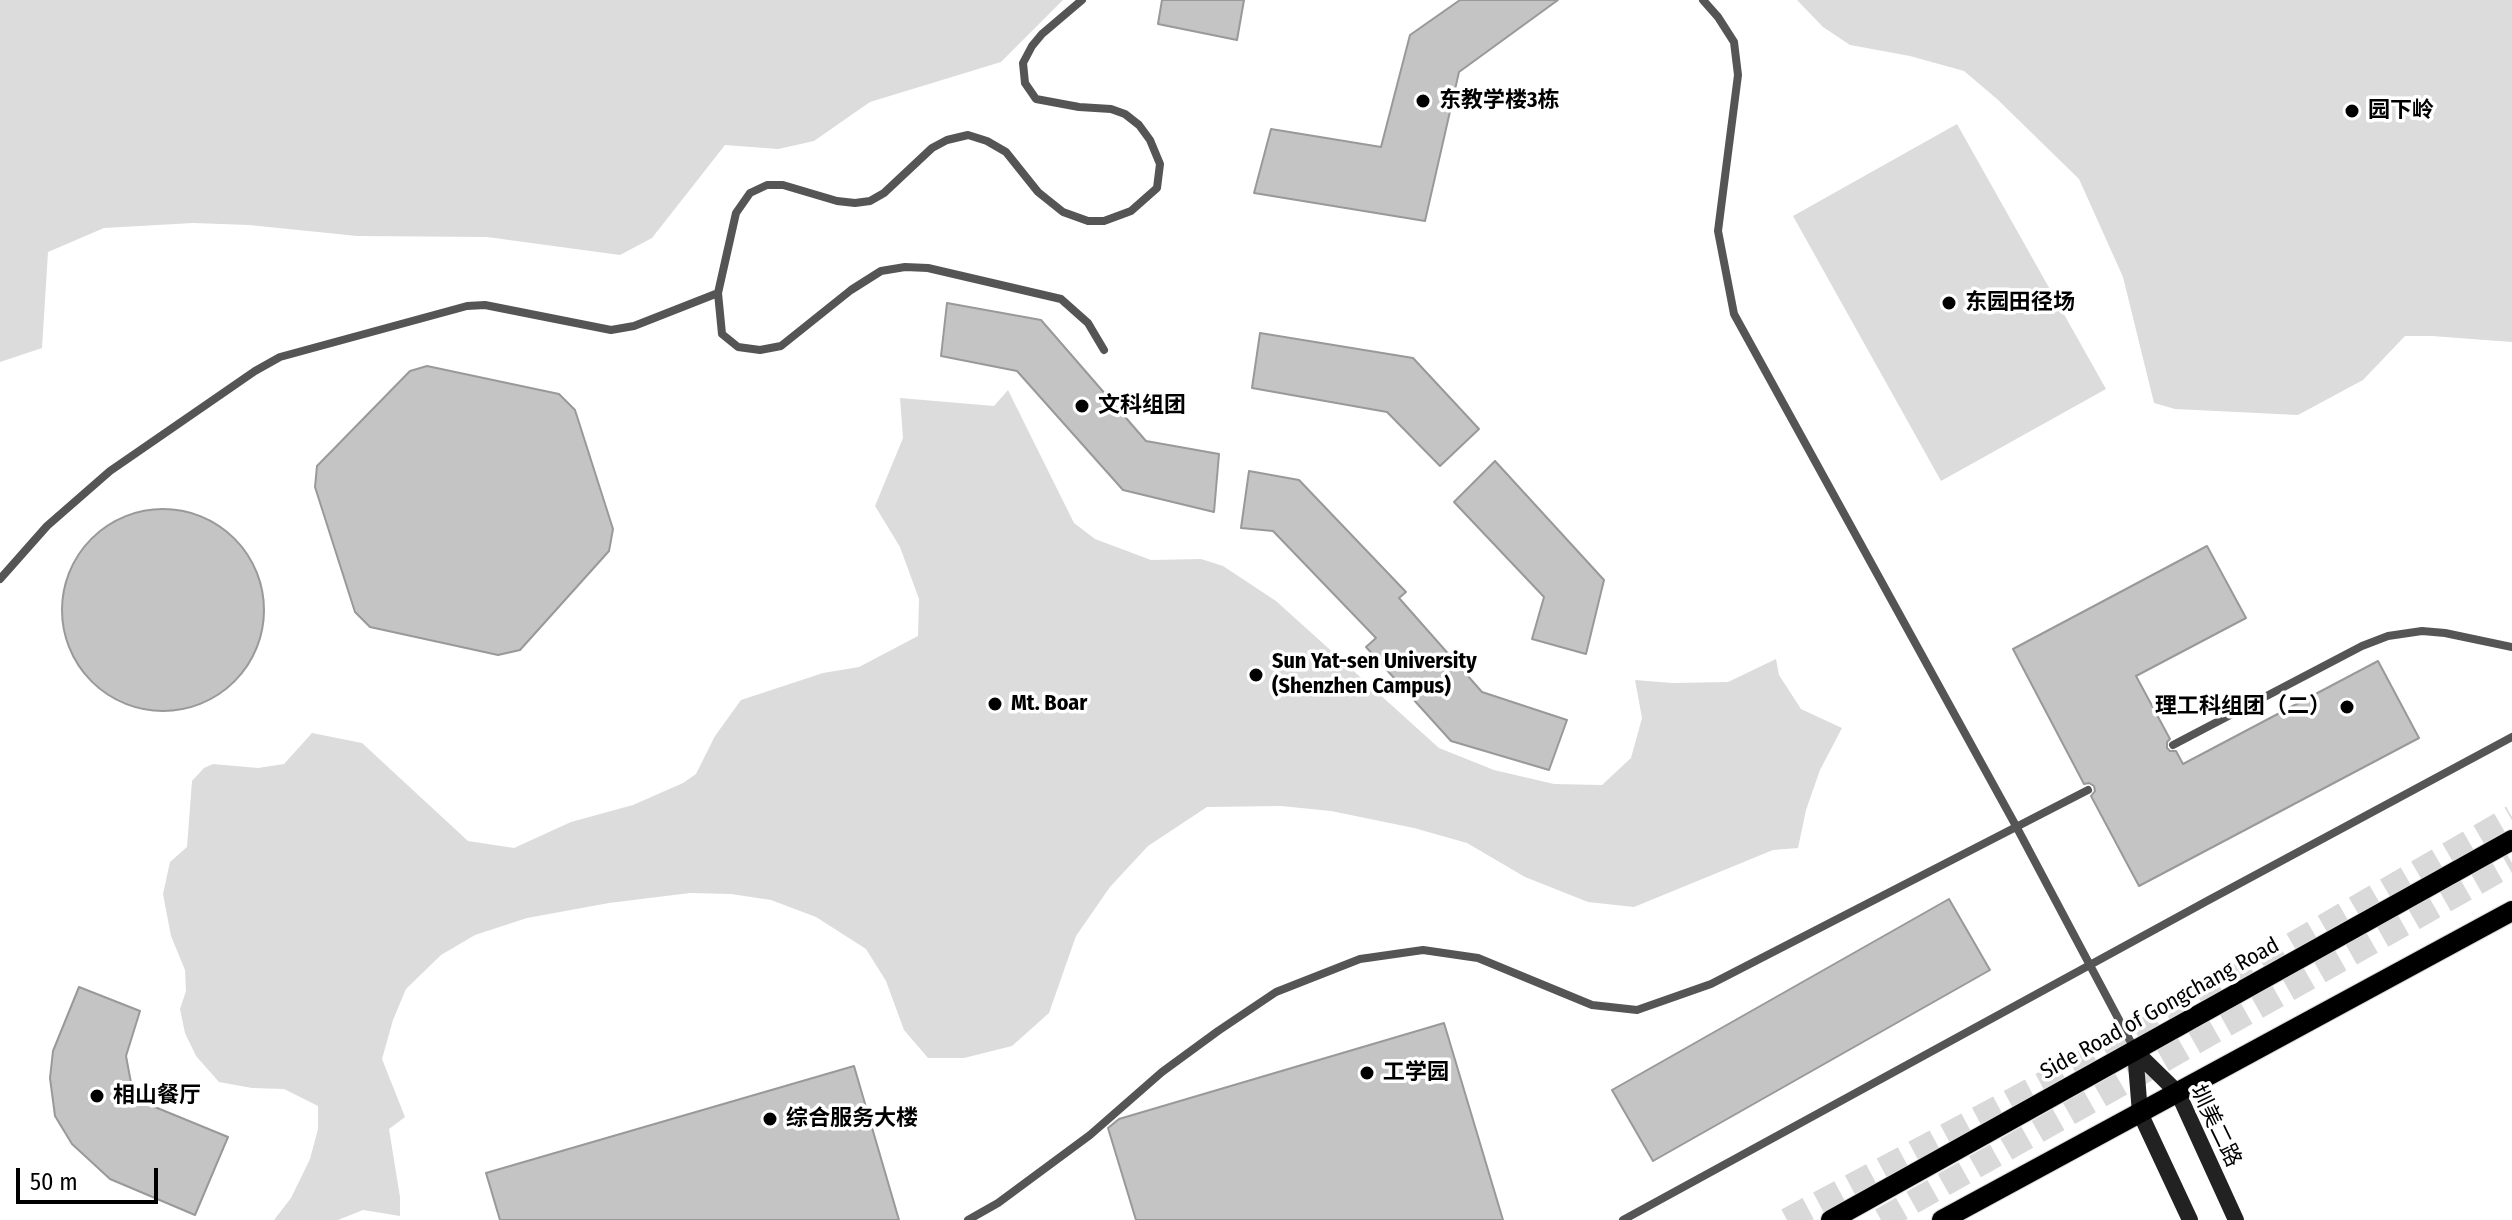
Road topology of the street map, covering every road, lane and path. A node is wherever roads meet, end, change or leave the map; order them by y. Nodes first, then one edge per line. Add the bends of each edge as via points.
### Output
1 (1082, 0) edge
2 (1703, 0) edge
3 (718, 293) junction
4 (1104, 350) dead end
5 (0, 579) edge
6 (2512, 647) edge
7 (2512, 737) edge
8 (2173, 745) dead end
9 (2088, 790) dead end
10 (2016, 826) junction
11 (2512, 840) edge
12 (2512, 911) edge
13 (2090, 965) junction
14 (2135, 1051) junction
15 (2178, 1093) junction
16 (2140, 1113) junction
17 (968, 1220) edge
18 (1623, 1220) edge
19 (1831, 1220) edge
20 (1942, 1220) edge
21 (2190, 1220) edge
22 (2236, 1220) edge

1 - 3 lane via 1032,46 1023,63 1025,83 1036,99 1111,109 1139,125 1160,164 1157,188 1131,211 1104,221 1063,212 1038,192 1006,152 968,135 932,148 870,201 837,201 783,185 750,193 736,213
2 - 10 lane via 1734,42 1738,75 1718,231 1734,314
3 - 4 lane via 722,334 738,347 760,350 781,346 881,271 928,268 1061,299 1088,323
3 - 5 lane via 611,330 467,306 280,357 110,471 47,526
6 - 8 lane via 2445,633 2388,636
7 - 13 lane
9 - 10 lane
10 - 13 lane
10 - 17 lane via 1711,984 1637,1010 1592,1005 1478,958 1423,950 1360,959 1276,992 1162,1072 1090,1135
11 - 14 main road, Side Road of Gongchang Road
12 - 15 main road
13 - 14 lane
13 - 18 lane
14 - 15 main road, 圳美二路
14 - 16 main road
14 - 19 main road, Side Road of Gongchang Road
15 - 16 main road
15 - 22 main road, 圳美二路
16 - 20 main road
16 - 21 main road

